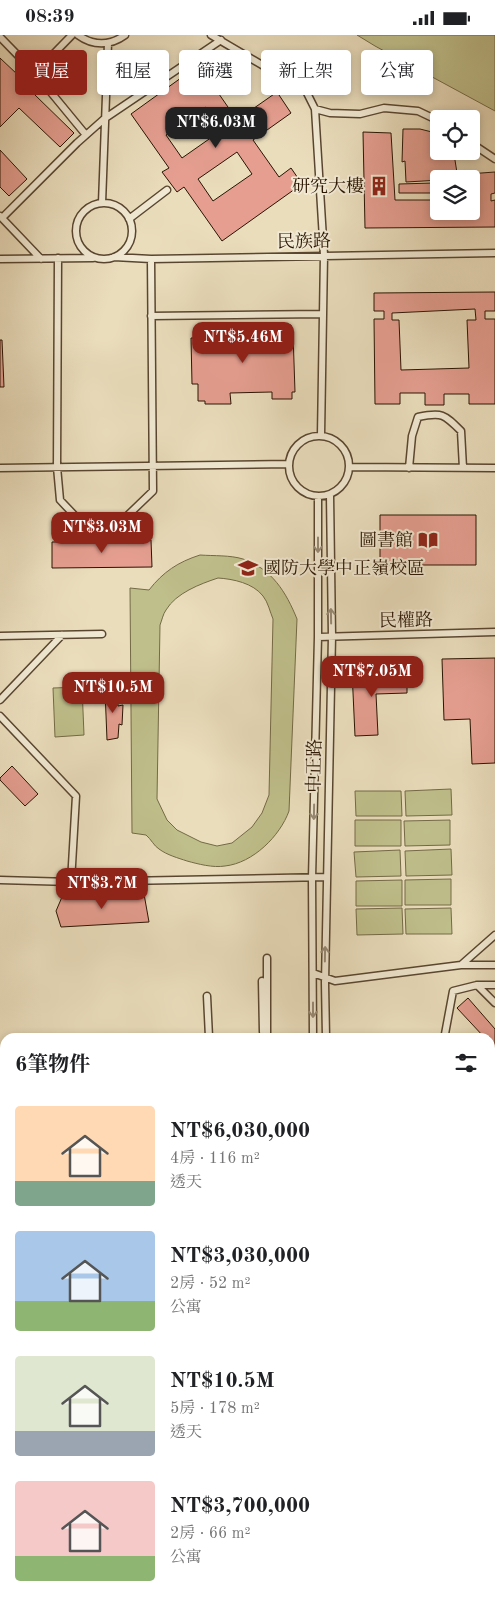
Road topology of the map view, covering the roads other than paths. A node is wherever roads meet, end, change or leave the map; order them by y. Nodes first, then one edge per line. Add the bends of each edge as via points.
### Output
1 (72, 35) edge
2 (78, 35) edge
3 (125, 35) edge
4 (211, 35) edge
5 (0, 37) edge
6 (221, 40) junction
7 (108, 43) junction
8 (57, 50) edge
9 (15, 52) edge
10 (53, 95) edge
11 (315, 109) junction
12 (430, 117) edge
13 (104, 119) junction
14 (86, 135) junction
15 (480, 149) edge
16 (495, 159) edge
17 (167, 190) dead end
18 (102, 203) junction
19 (1, 217) edge
20 (129, 219) junction
21 (495, 253) edge
22 (324, 255) junction
23 (94, 257) junction
24 (114, 257) junction
25 (0, 259) edge
26 (41, 259) junction
27 (58, 259) junction
28 (151, 259) junction
29 (323, 314) junction
30 (151, 316) junction
31 (320, 435) junction
32 (289, 464) junction
33 (152, 466) junction
34 (57, 467) junction
35 (350, 467) junction
36 (409, 467) junction
37 (0, 468) edge
38 (463, 468) junction
39 (495, 468) edge
40 (330, 495) junction
41 (318, 496) junction
42 (495, 633) edge
43 (102, 634) dead end
44 (0, 635) edge
45 (62, 635) junction
46 (332, 636) junction
47 (318, 637) junction
48 (0, 700) edge
49 (0, 716) edge
50 (327, 877) junction
51 (312, 878) junction
52 (0, 880) edge
53 (71, 882) junction
54 (495, 935) edge
55 (267, 958) dead end
56 (461, 965) junction
57 (495, 965) edge
58 (313, 973) junction
59 (262, 981) dead end
60 (477, 985) junction
61 (495, 985) edge
62 (207, 997) dead end
63 (495, 1003) edge
64 (209, 1033) edge
65 (263, 1033) edge
66 (267, 1033) edge
67 (313, 1033) edge
68 (326, 1033) edge
69 (445, 1033) edge

1 - 8 lane
2 - 7 lane via 84,40
3 - 7 lane
4 - 6 lane
5 - 9 lane
6 - 11 lane via 306,91
6 - 13 lane
7 - 13 lane
10 - 14 lane
11 - 12 lane via 360,114 384,108 418,111
11 - 22 lane
13 - 14 lane
13 - 18 lane
14 - 19 lane
15 - 16 lane
17 - 20 lane
18 - 20 lane via 118,207
18 - 23 lane via 85,210 76,227 80,245
19 - 26 lane
20 - 24 lane via 132,228 128,245
21 - 22 lane, 民族路
22 - 28 lane, 民族路
22 - 29 lane
23 - 24 lane
23 - 27 lane
24 - 28 lane, 民族路
25 - 26 lane
26 - 27 lane
27 - 34 lane
28 - 30 lane
29 - 30 lane
29 - 31 lane
30 - 33 lane
31 - 32 lane via 302,440 295,447
31 - 35 lane via 330,437 345,449
32 - 33 lane
32 - 41 lane via 290,474 300,490
33 - 34 lane
33 - 34 lane via 153,491 126,517 102,524 78,519 60,500
34 - 37 lane
35 - 36 lane
35 - 40 lane via 344,484
36 - 38 lane
36 - 38 lane via 412,436 418,417 433,414 446,417 461,431
38 - 39 lane
40 - 41 lane
46 -> 40 lane, 中正路
41 -> 47 lane, 中正路
42 - 46 lane, 民權路
43 - 45 lane
44 - 45 lane
45 - 48 lane
46 - 47 lane, 民權路
46 - 50 lane, 中正路
47 -> 51 lane, 中正路
49 - 53 lane via 76,796
50 - 51 lane
68 -> 50 lane, 中正路
51 - 53 lane
51 - 58 lane, 中正路
52 - 53 lane
54 - 56 lane
55 - 66 lane
56 - 57 lane
56 - 58 lane via 335,981
58 -> 67 lane, 中正路
59 - 65 lane
60 - 61 lane
60 - 63 lane
60 - 69 lane via 453,991
62 - 64 lane

